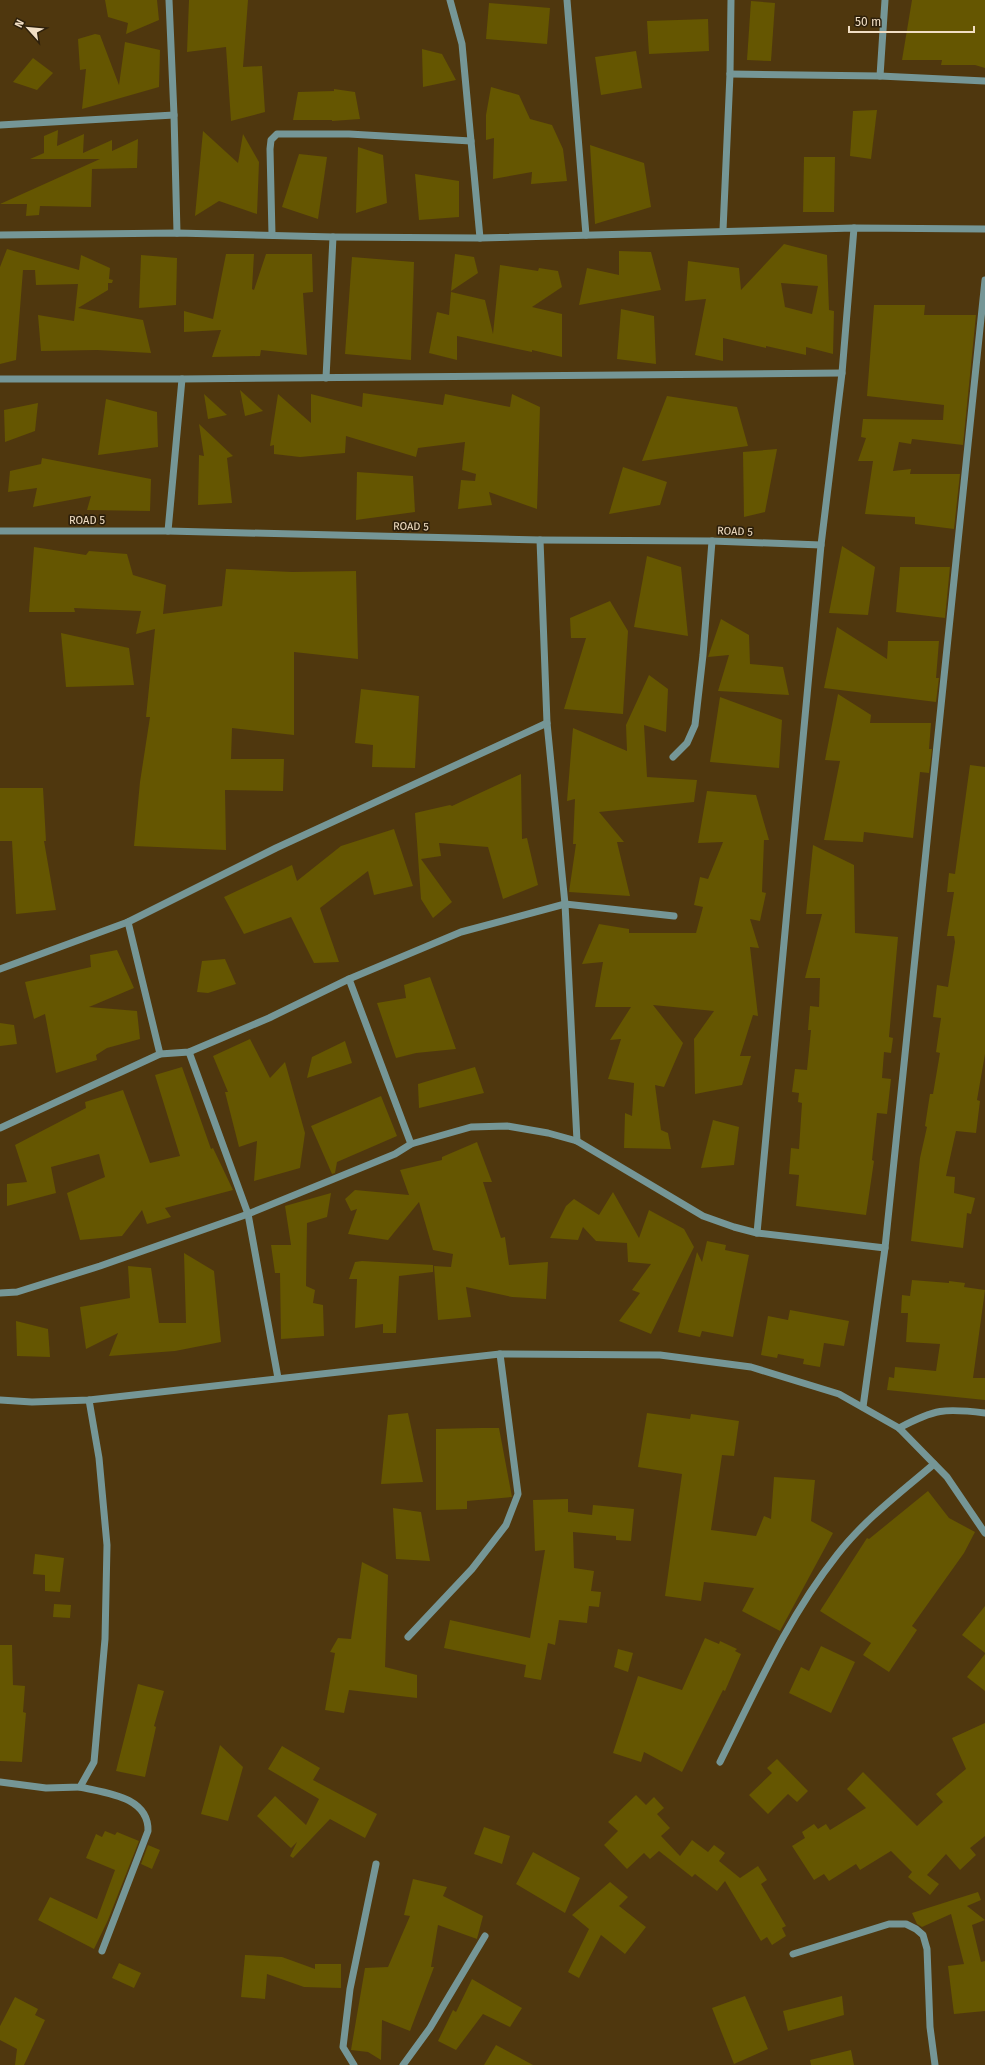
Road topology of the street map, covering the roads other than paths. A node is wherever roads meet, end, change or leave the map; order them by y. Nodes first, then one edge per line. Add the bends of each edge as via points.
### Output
1 (169, 0) edge
2 (450, 0) edge
3 (567, 0) edge
4 (731, 0) edge
5 (885, 0) edge
6 (730, 74) junction
7 (880, 76) junction
8 (985, 81) edge
9 (174, 115) junction
10 (0, 125) edge
11 (471, 141) junction
12 (854, 228) junction
13 (985, 229) edge
14 (722, 230) junction
15 (177, 234) junction
16 (0, 235) edge
17 (272, 235) junction
18 (586, 235) junction
19 (333, 237) junction
20 (480, 238) junction
21 (985, 280) edge
22 (842, 373) junction
23 (326, 378) junction
24 (0, 379) edge
25 (182, 379) junction
26 (0, 531) edge
27 (168, 531) junction
28 (540, 540) junction
29 (712, 541) junction
30 (821, 545) junction
31 (547, 723) junction
32 (673, 757) dead end
33 (565, 904) junction
34 (674, 916) dead end
35 (128, 922) junction
36 (0, 969) edge
37 (349, 979) junction
38 (189, 1052) junction
39 (160, 1054) junction
40 (0, 1128) edge
41 (577, 1142) junction
42 (411, 1144) junction
43 (248, 1214) junction
44 (757, 1234) junction
45 (885, 1248) junction
46 (0, 1293) edge
47 (500, 1354) junction
48 (278, 1378) junction
49 (0, 1400) edge
50 (89, 1400) junction
51 (863, 1408) junction
52 (985, 1413) edge
53 (898, 1428) junction
54 (934, 1464) junction
55 (985, 1533) edge
56 (408, 1637) dead end
57 (720, 1762) dead end
58 (0, 1782) edge
59 (80, 1787) junction
60 (376, 1864) dead end
61 (485, 1936) dead end
62 (102, 1951) dead end
63 (793, 1954) dead end
64 (354, 2065) edge
65 (403, 2065) edge
66 (935, 2065) edge

1 - 9 street
2 - 11 street via 462,44
3 - 18 street
4 - 6 street
5 - 7 street
6 - 7 street
6 - 14 street
7 - 8 street
9 - 10 street
9 - 15 street
11 - 17 street via 349,134 277,134 271,140 270,149
11 - 20 street
12 - 13 street
12 - 14 street
12 - 22 street
14 - 18 street
15 - 16 street
15 - 17 street
17 - 19 street
18 - 20 street
19 - 20 street
19 - 23 street
21 - 45 street
22 - 23 street
22 - 30 street
23 - 25 street
24 - 25 street
25 - 27 street
26 - 27 street, ROAD 5
27 - 28 street, ROAD 5
28 - 29 street, ROAD 5
28 - 31 street
29 - 30 street, ROAD 5
29 - 32 street via 695,725 687,743
30 - 44 street
31 - 33 street
31 - 35 street via 276,848
33 - 34 street
33 - 37 street via 461,932
33 - 41 street
35 - 36 street
35 - 39 street
37 - 38 street via 269,1018
37 - 42 street
38 - 39 street
38 - 43 street
39 - 40 street
41 - 42 street via 507,1126 471,1127
41 - 44 street via 703,1216
42 - 43 street via 395,1154
43 - 46 street via 70,1276 17,1292
43 - 48 street
44 - 45 street
45 - 51 street
47 - 48 street
47 - 51 street via 660,1355 751,1367 839,1394
47 - 56 street via 518,1494 506,1525 472,1569
48 - 50 street
49 - 50 street
50 - 59 street via 99,1458 106,1545 105,1639 94,1762
51 - 53 street
52 - 53 street via 940,1411 923,1415
53 - 54 street
54 - 55 street via 947,1477
54 - 57 street via 864,1524 815,1585 768,1666
58 - 59 street via 46,1788
59 - 62 street via 124,1797 141,1810 148,1822 148,1831
60 - 64 street via 350,1990 343,2047
61 - 65 street via 430,2028
63 - 66 street via 889,1924 906,1924 916,1929 923,1935 927,1949 930,2027

